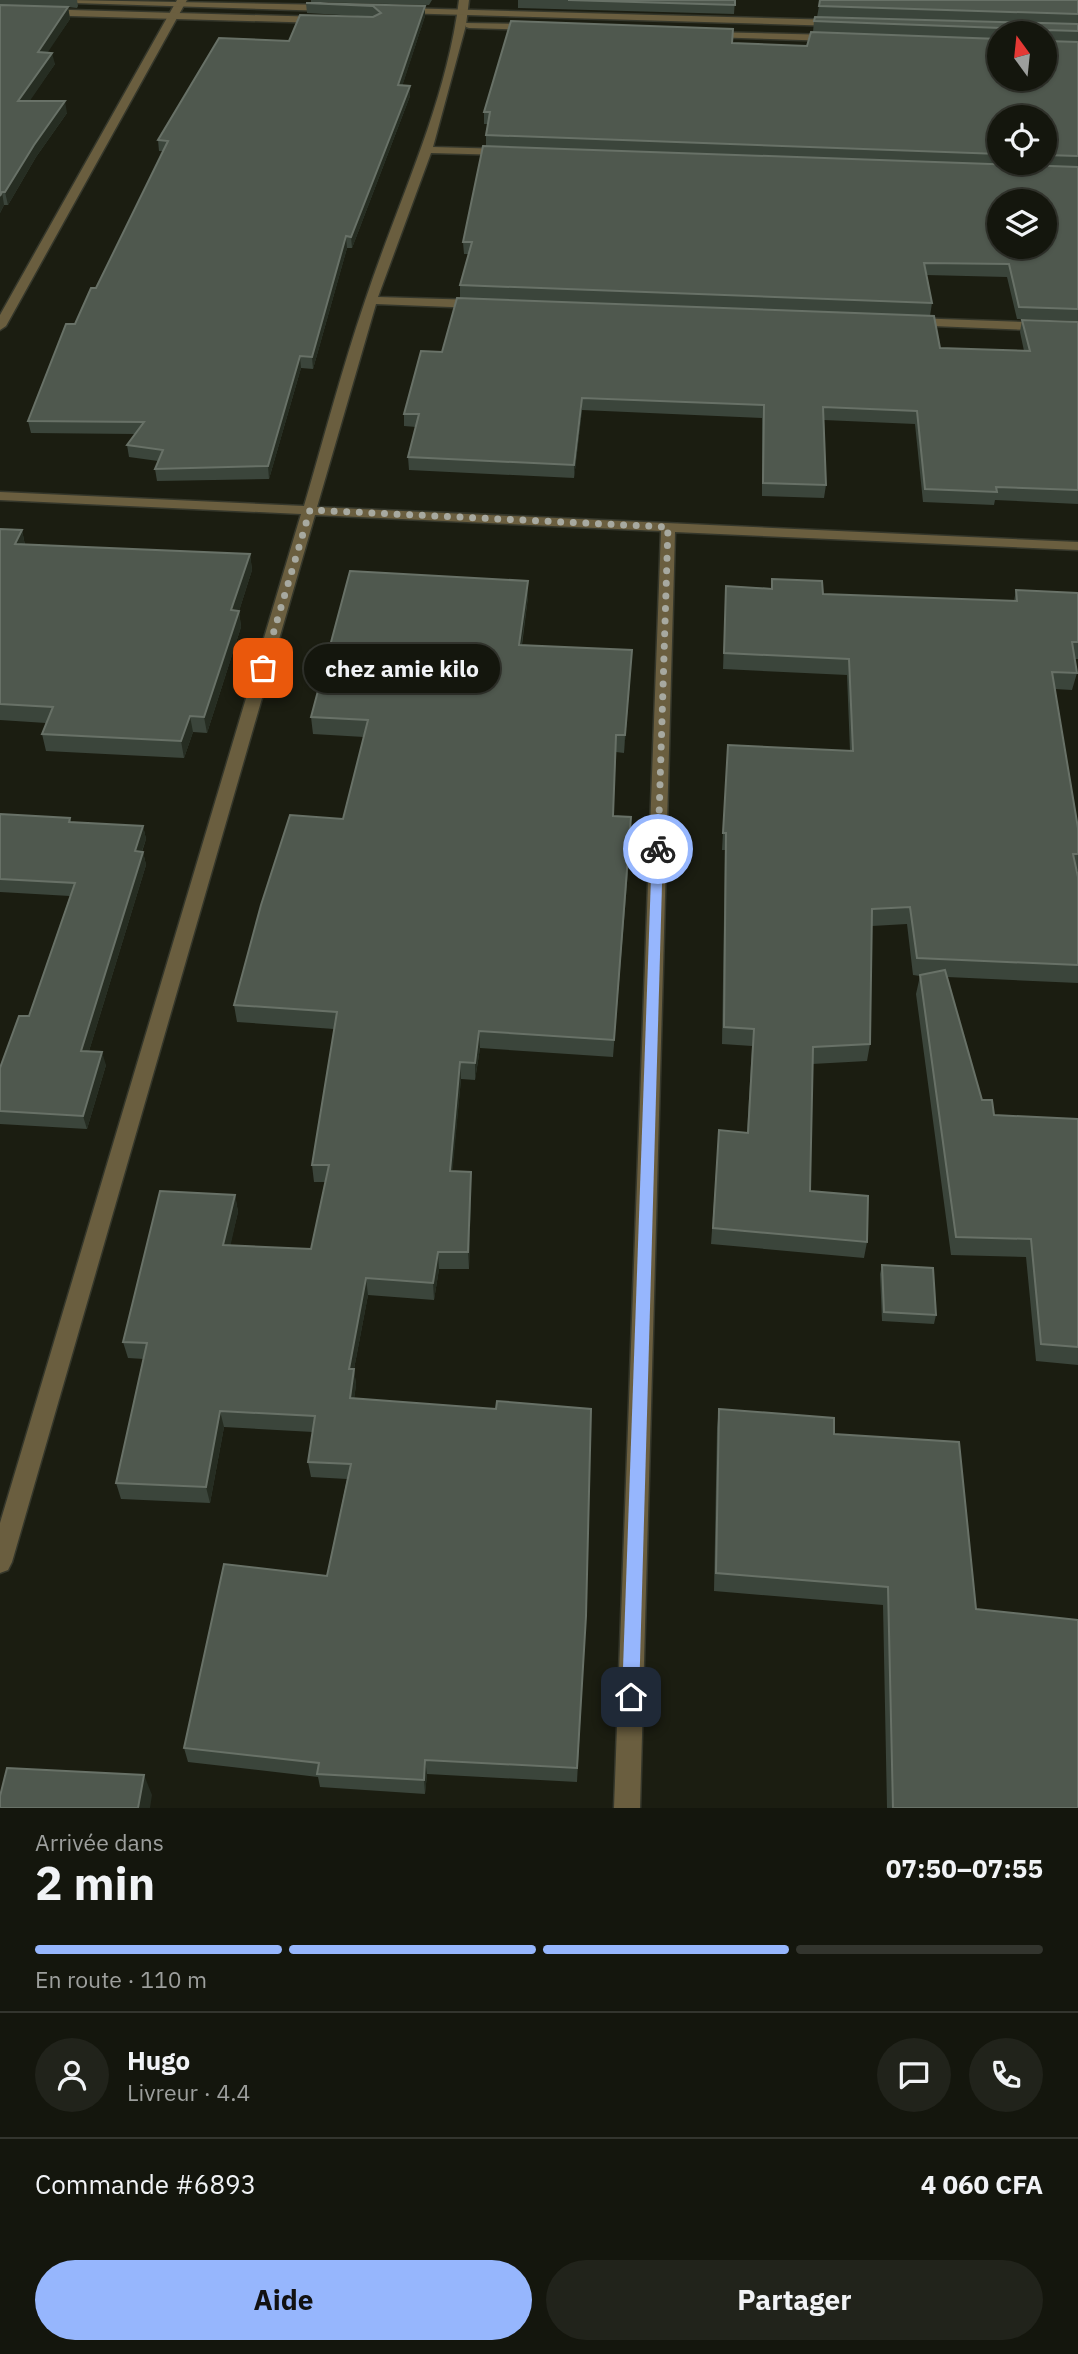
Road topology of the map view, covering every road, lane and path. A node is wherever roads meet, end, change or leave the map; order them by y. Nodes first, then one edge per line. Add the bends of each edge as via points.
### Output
1 (74, 0) edge
2 (181, 1) edge
3 (341, 9) edge
4 (394, 10) edge
5 (0, 11) edge
6 (175, 15) junction
7 (458, 16) edge
8 (338, 21) edge
9 (845, 23) edge
10 (544, 28) edge
11 (695, 33) edge
12 (847, 39) edge
13 (427, 150) junction
14 (510, 153) edge
15 (371, 299) junction
16 (496, 304) edge
17 (898, 321) edge
18 (0, 326) edge
19 (1078, 328) edge
20 (0, 496) edge
21 (310, 510) junction
22 (668, 527) junction
23 (1078, 547) edge
24 (0, 1562) edge
25 (627, 1808) edge

1 - 2 street
2 - 3 street
2 - 6 street
4 - 7 street
5 - 6 street
6 - 8 street
6 - 18 street
7 - 9 street
7 - 10 street
7 - 13 street
11 - 12 street
13 - 14 street
13 - 15 street
15 - 16 street
15 - 21 street
17 - 19 street
20 - 21 street
21 - 22 street
21 - 24 street
22 - 23 street
22 - 25 street

